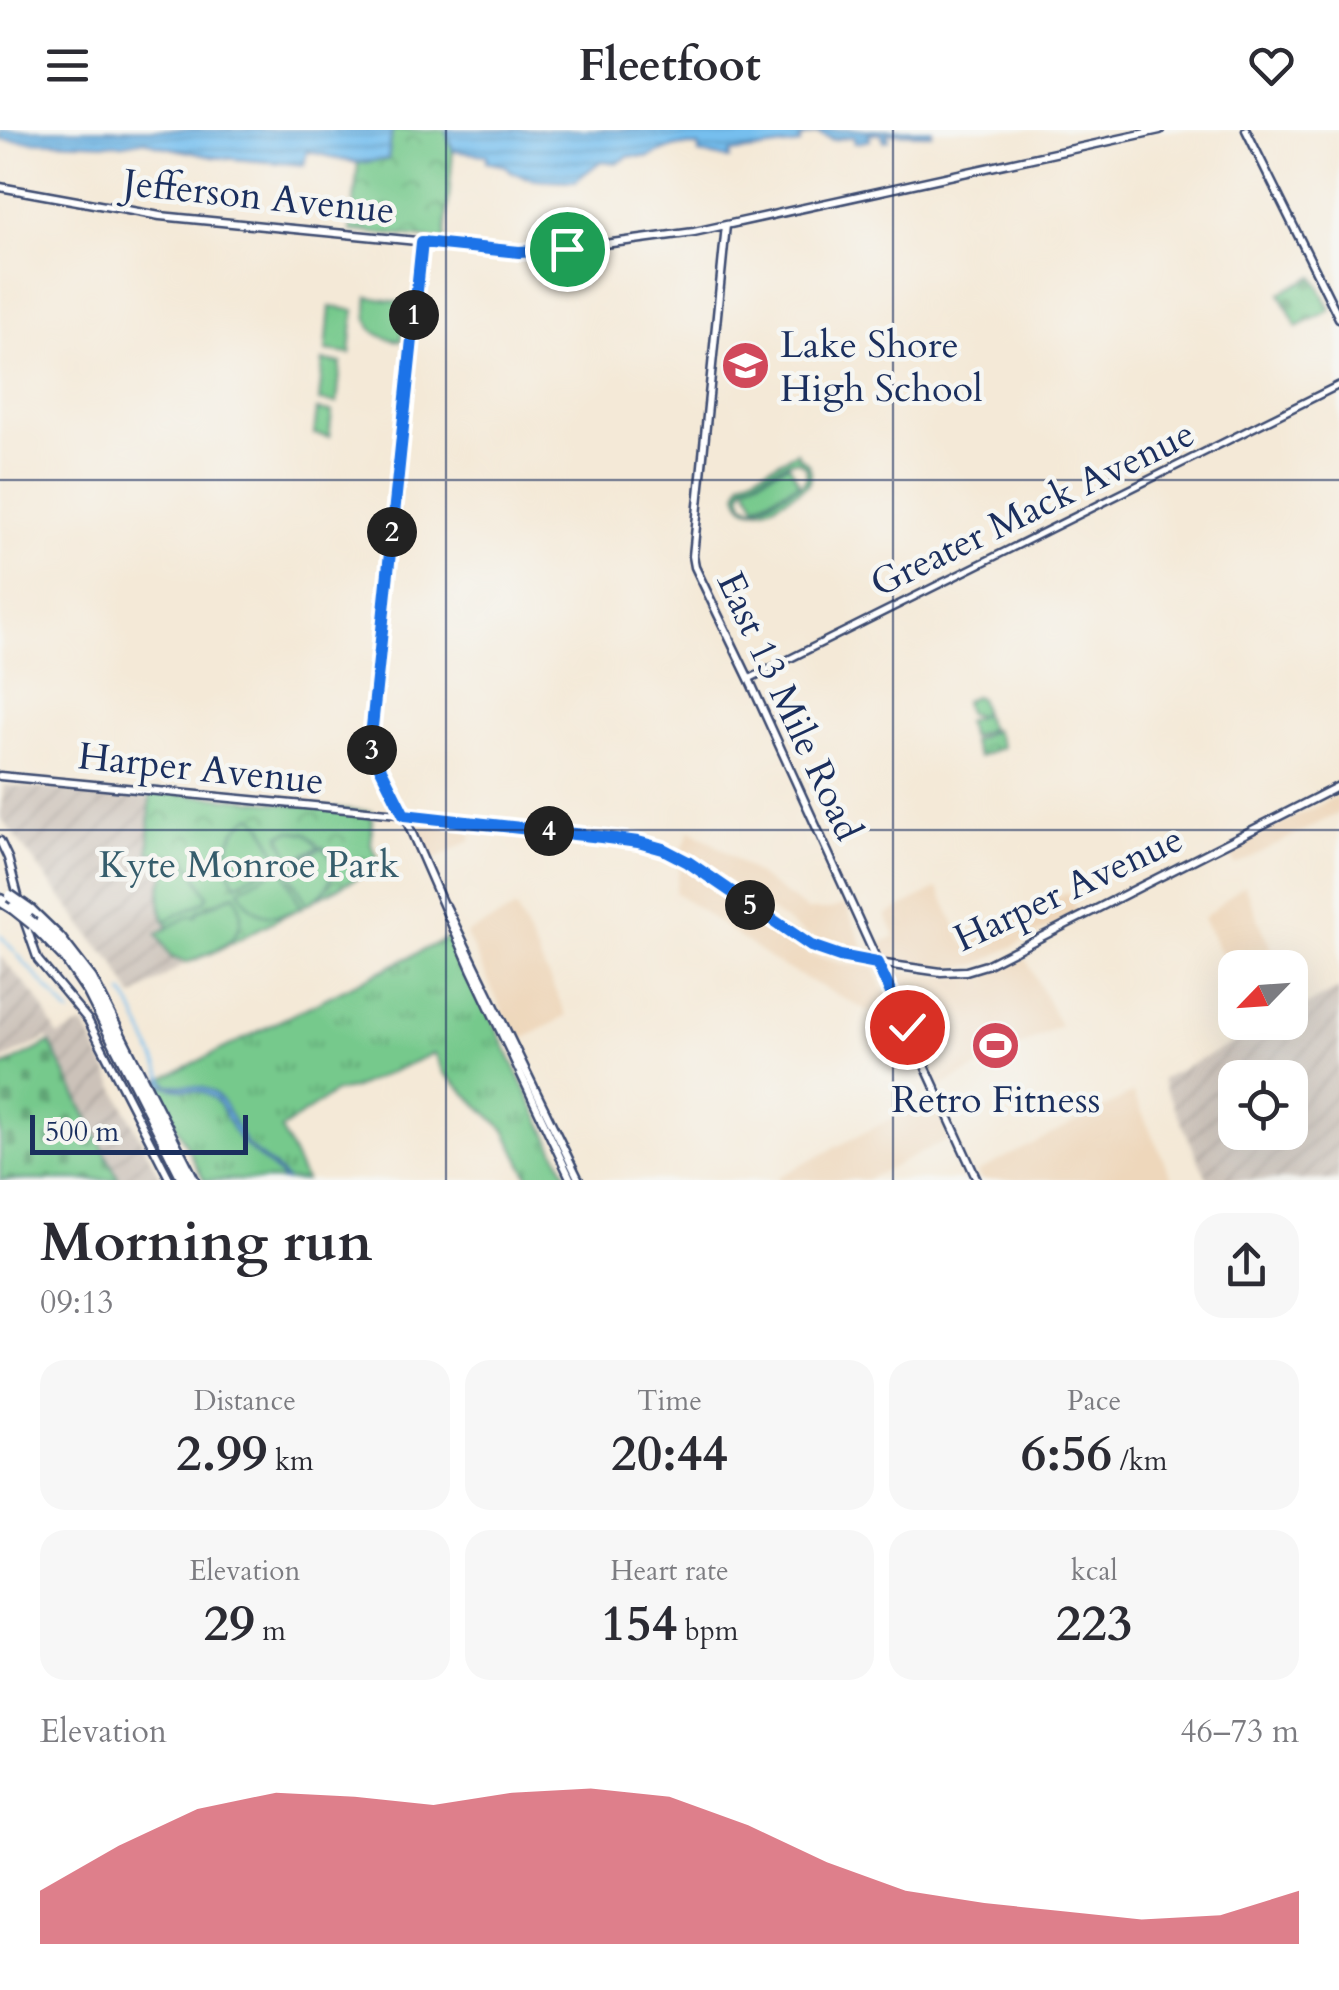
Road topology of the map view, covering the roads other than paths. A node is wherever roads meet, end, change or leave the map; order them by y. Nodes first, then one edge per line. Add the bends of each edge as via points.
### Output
1 (1160, 130) edge
2 (1246, 130) edge
3 (0, 187) edge
4 (726, 225) junction
5 (422, 242) junction
6 (1339, 318) edge
7 (1339, 386) edge
8 (749, 679) junction
9 (0, 776) edge
10 (1339, 786) edge
11 (404, 815) junction
12 (0, 841) edge
13 (6, 899) edge
14 (468, 957) junction
15 (877, 963) junction
16 (478, 968) junction
17 (491, 1011) junction
18 (510, 1034) junction
19 (510, 1052) junction
20 (522, 1060) junction
21 (532, 1097) junction
22 (545, 1109) junction
23 (575, 1178) edge
24 (170, 1180) edge
25 (184, 1180) edge
26 (194, 1180) edge
27 (977, 1180) edge

1 - 4 main road, Jefferson Avenue
2 - 6 main road
3 - 5 main road, Jefferson Avenue via 160,216
4 - 5 main road, Jefferson Avenue via 539,252
4 - 8 main road, East 13 Mile Road via 693,556
5 - 11 street via 371,737
7 - 8 street, Greater Mack Avenue
8 - 15 main road, East 13 Mile Road
9 - 11 main road, Harper Avenue
10 - 15 main road, Harper Avenue via 983,966 949,972
11 - 14 main road
11 - 15 main road, Harper Avenue via 663,849 811,946
12 - 24 main road via 34,951 88,1020
13 - 25 highway, bridge via 66,958 89,992
13 - 26 highway, bridge via 30,910 91,979
14 - 16 main road
14 - 16 main road
14 - 17 main road
15 - 27 main road, East 13 Mile Road
16 - 18 main road
17 - 18 main road
17 - 19 main road
18 - 20 main road
19 - 20 main road
19 - 21 main road
20 - 22 main road
21 - 22 main road
21 - 23 main road
22 - 23 main road

